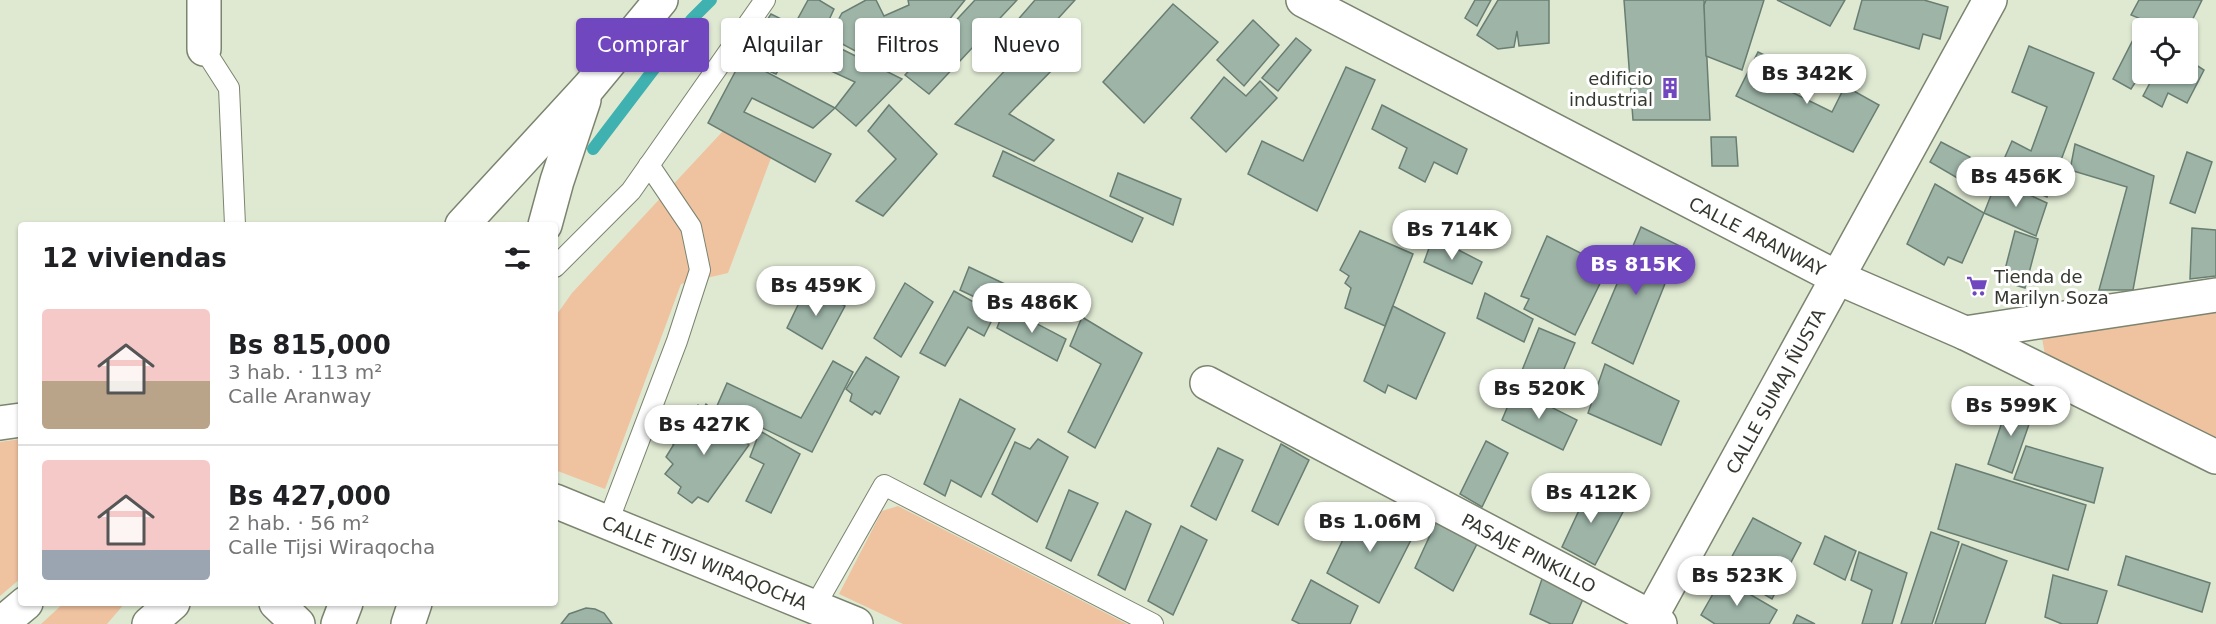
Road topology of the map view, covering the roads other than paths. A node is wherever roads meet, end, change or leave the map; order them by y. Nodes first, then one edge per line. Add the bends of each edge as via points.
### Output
1 (204, 0) edge
2 (661, 0) edge
3 (765, 0) edge
4 (1304, 0) edge
5 (1990, 0) edge
6 (204, 49) joint
7 (589, 87) junction
8 (649, 165) junction
9 (235, 222) edge
10 (465, 222) edge
11 (546, 222) edge
12 (558, 264) edge
13 (1836, 278) junction
14 (2216, 295) edge
15 (1965, 333) junction
16 (1207, 383) dead end
17 (18, 420) edge
18 (0, 423) edge
19 (2216, 457) edge
20 (558, 502) edge
21 (608, 522) junction
22 (22, 606) edge
23 (170, 606) edge
24 (279, 606) edge
25 (345, 606) edge
26 (413, 606) edge
27 (815, 606) junction
28 (1652, 622) edge
29 (1, 624) edge
30 (149, 624) edge
31 (298, 624) edge
32 (338, 624) edge
33 (408, 624) edge
34 (856, 624) edge
35 (1153, 624) edge

1 - 6 street
2 - 7 street
3 - 8 lane
4 - 13 street, CALLE ARANWAY
5 - 13 street, CALLE SUMAJ ÑUSTA
6 - 9 lane via 229,88
7 - 10 street
7 - 11 street
8 - 12 lane via 631,191
8 - 21 lane via 691,227 700,270
13 - 15 street, CALLE ARANWAY
13 - 28 street, CALLE SUMAJ ÑUSTA
14 - 15 street
15 - 19 street, CALLE ARANWAY
16 - 28 street, PASAJE PINKILLO
17 - 18 street
20 - 21 street, CALLE TIJSI WIRAQOCHA
21 - 27 street, CALLE TIJSI WIRAQOCHA
22 - 29 street
23 - 30 street
24 - 31 street
25 - 32 street
26 - 33 street
27 - 34 street, CALLE TIJSI WIRAQOCHA
27 - 35 lane via 884,485

